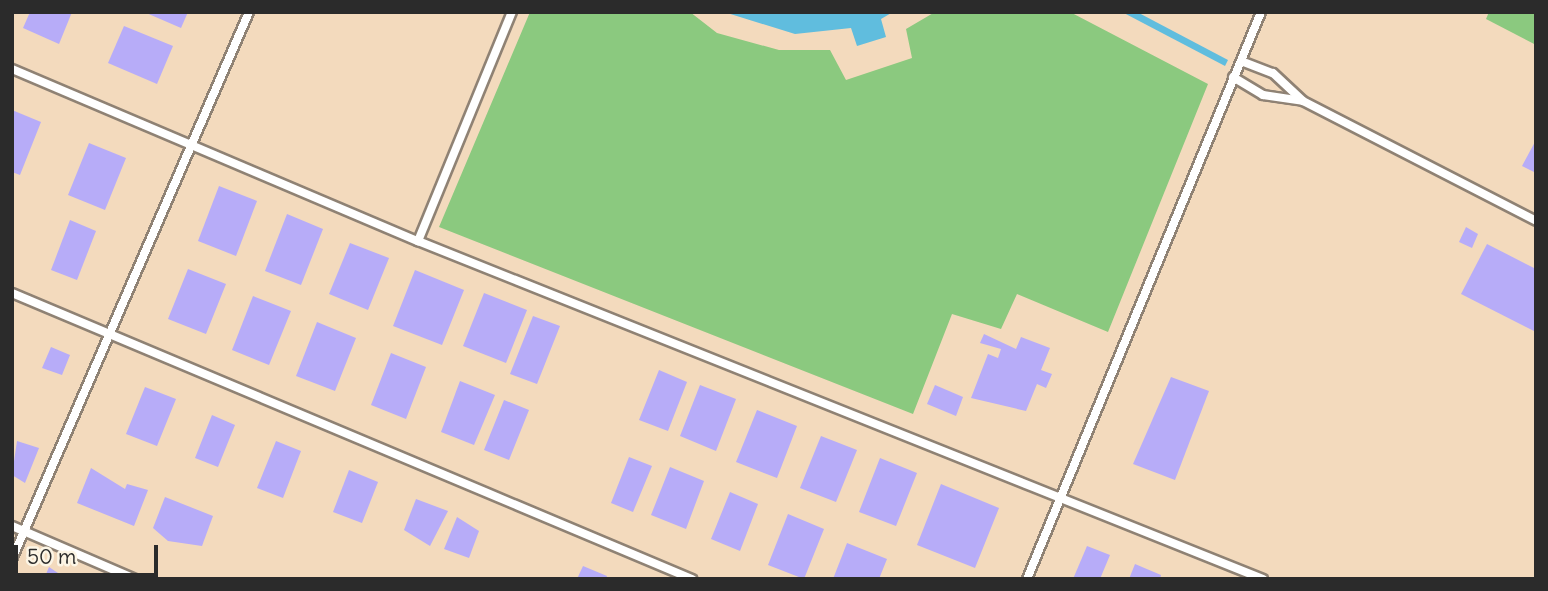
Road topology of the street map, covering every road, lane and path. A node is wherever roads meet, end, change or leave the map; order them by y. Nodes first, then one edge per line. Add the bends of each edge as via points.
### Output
1 (249, 12) edge
2 (512, 12) edge
3 (1261, 12) edge
4 (1241, 61) junction
5 (12, 69) edge
6 (1233, 77) junction
7 (1303, 101) junction
8 (192, 145) junction
9 (1536, 221) edge
10 (418, 241) junction
11 (12, 293) edge
12 (111, 334) junction
13 (1061, 494) junction
14 (12, 526) edge
15 (25, 532) junction
16 (12, 559) edge
17 (135, 579) edge
18 (692, 579) edge
19 (1027, 579) edge
20 (1264, 579) edge

1 - 8 lane
2 - 10 lane
3 - 4 lane
4 - 6 lane
4 - 7 lane via 1273,73
5 - 8 lane
6 - 7 lane via 1263,94
6 - 13 lane
7 - 9 lane
8 - 10 lane
8 - 12 lane
10 - 13 lane
11 - 12 lane
12 - 15 lane
12 - 18 lane
13 - 19 lane
13 - 20 lane
14 - 15 lane
15 - 16 lane
15 - 17 lane

